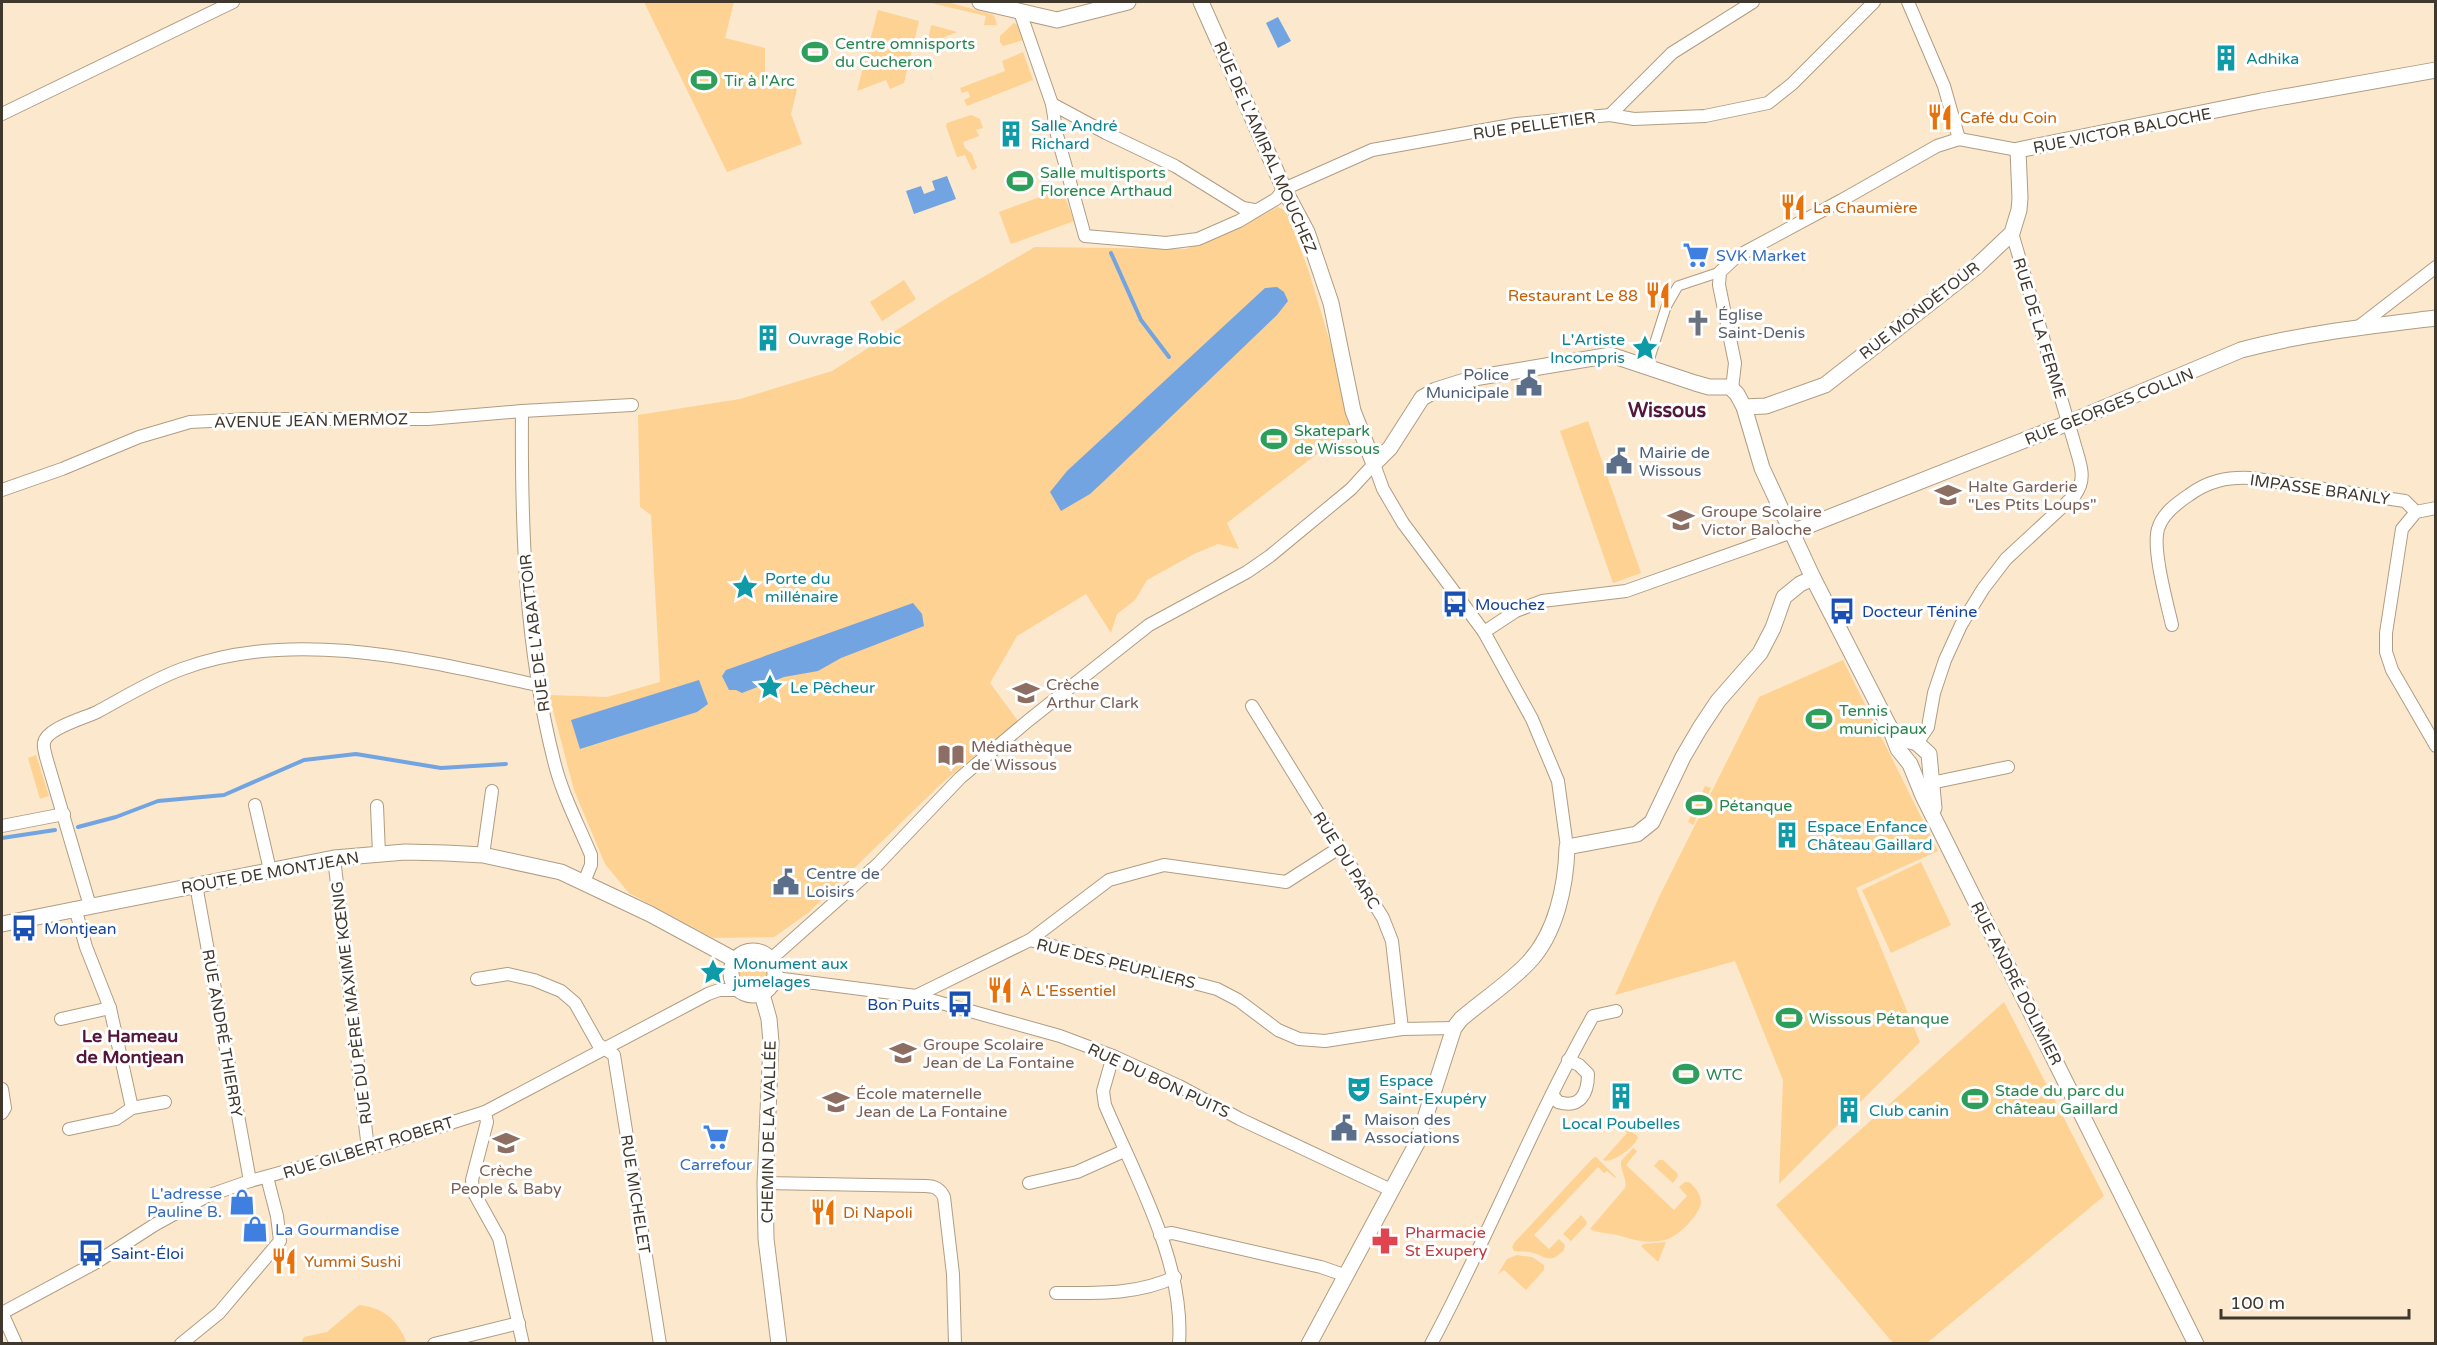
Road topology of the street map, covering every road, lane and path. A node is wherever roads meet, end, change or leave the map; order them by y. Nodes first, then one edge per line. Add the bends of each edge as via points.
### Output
1 (233, 2) edge
2 (980, 2) edge
3 (1128, 2) edge
4 (1201, 2) edge
5 (1753, 2) edge
6 (1874, 2) edge
7 (1908, 2) edge
8 (1020, 12) junction
9 (2436, 70) edge
10 (1053, 104) junction
11 (2, 114) edge
12 (1610, 115) junction
13 (1959, 139) junction
14 (2018, 150) junction
15 (1284, 189) junction
16 (1254, 210) junction
17 (2012, 233) junction
18 (2436, 267) edge
19 (1720, 272) junction
20 (2436, 318) edge
21 (2357, 328) junction
22 (1647, 367) junction
23 (1732, 389) junction
24 (632, 405) dead end
25 (1744, 408) junction
26 (522, 411) junction
27 (2068, 423) junction
28 (1374, 464) junction
29 (2, 490) edge
30 (2436, 508) edge
31 (2416, 512) junction
32 (1792, 532) junction
33 (1813, 578) junction
34 (2172, 625) dead end
35 (1484, 632) junction
36 (537, 685) junction
37 (1252, 705) dead end
38 (1890, 728) junction
39 (1917, 742) junction
40 (2436, 746) edge
41 (2008, 767) dead end
42 (1916, 777) junction
43 (1931, 783) junction
44 (492, 792) dead end
45 (255, 805) dead end
46 (377, 806) dead end
47 (64, 814) junction
48 (1935, 816) junction
49 (2, 826) edge
50 (1567, 847) junction
51 (1339, 848) junction
52 (379, 854) junction
53 (483, 855) junction
54 (334, 858) junction
55 (270, 870) junction
56 (584, 882) junction
57 (196, 885) junction
58 (83, 907) junction
59 (2, 924) edge
60 (1030, 940) junction
61 (771, 959) junction
62 (735, 960) junction
63 (775, 978) junction
64 (477, 979) dead end
65 (738, 990) junction
66 (762, 994) junction
67 (916, 996) junction
68 (110, 1008) junction
69 (1616, 1011) dead end
70 (61, 1019) dead end
71 (1402, 1029) junction
72 (1454, 1029) junction
73 (606, 1048) junction
74 (1113, 1056) junction
75 (1568, 1060) junction
76 (2, 1089) edge
77 (1552, 1094) junction
78 (165, 1102) dead end
79 (132, 1108) junction
80 (485, 1112) junction
81 (2, 1113) edge
82 (69, 1130) dead end
83 (368, 1149) junction
84 (1124, 1151) junction
85 (267, 1177) junction
86 (250, 1181) junction
87 (765, 1183) junction
88 (1029, 1183) dead end
89 (1391, 1190) junction
90 (1161, 1235) junction
91 (1344, 1275) junction
92 (1175, 1277) junction
93 (1056, 1293) dead end
94 (2, 1313) edge
95 (519, 1323) junction
96 (16, 1344) edge
97 (181, 1344) edge
98 (434, 1344) edge
99 (523, 1344) edge
100 (660, 1344) edge
101 (779, 1344) edge
102 (955, 1344) edge
103 (1179, 1344) edge
104 (1309, 1344) edge
105 (1431, 1344) edge
106 (2196, 1344) edge

1 - 11 street
2 - 8 street
3 - 8 street via 1057,20
4 - 15 street, RUE DE L'AMIRAL MOUCHEZ
5 - 12 street, RUE PELLETIER via 1672,53
6 - 12 street via 1768,103 1705,116 1634,119
7 - 13 street via 1944,86
8 - 10 street
9 - 14 street, RUE VICTOR BALOCHE
10 - 16 street via 1175,166 1243,208
10 - 16 street, RUE PELLETIER via 1057,135 1084,236 1166,243 1198,239
12 - 15 street, RUE PELLETIER via 1517,124 1372,150
13 - 14 street, RUE VICTOR BALOCHE
13 - 19 street via 1937,146 1787,228 1736,257
14 - 17 street via 2020,198
15 - 16 street, RUE PELLETIER via 1276,199
15 - 28 street, RUE DE L'AMIRAL MOUCHEZ via 1301,219 1331,303 1353,411
17 - 25 street, RUE MONDÉTOUR via 1976,267 1825,385 1766,406
17 - 27 street, RUE DE LA FERME
18 - 21 street
19 - 22 street via 1678,286 1666,307
19 - 23 street via 1719,285 1735,363
20 - 21 street, RUE GEORGES COLLIN
21 - 27 street, RUE GEORGES COLLIN via 2241,350
22 - 23 street via 1702,385
22 - 28 street via 1611,355 1474,378 1436,390 1422,398 1390,448
23 - 25 street, RUE ANDRÉ DOLIMIER
24 - 26 street, AVENUE JEAN MERMOZ
25 - 32 street, RUE ANDRÉ DOLIMIER via 1762,468
26 - 29 street, AVENUE JEAN MERMOZ via 428,419 190,422 139,437
26 - 36 street, RUE DE L'ABATTOIR via 521,519
27 - 32 street, RUE GEORGES COLLIN
27 - 39 street, RUE DE LA FERME via 2084,476 2082,486 2006,560 1983,589 1945,660 1934,693 1929,727
28 - 35 street, RUE DE L'AMIRAL MOUCHEZ via 1403,523
28 - 61 street via 1351,489 1270,556 1149,625 1003,742 960,778 878,864
30 - 31 street
31 - 34 street, IMPASSE BRANLY via 2405,501 2231,477 2212,482 2176,504 2158,529 2156,546
31 - 40 street via 2402,529 2386,652 2392,670
32 - 33 street, RUE ANDRÉ DOLIMIER
32 - 35 street via 1626,591 1529,605
33 - 38 street, RUE ANDRÉ DOLIMIER
33 - 50 street via 1784,597 1760,653 1700,728 1652,822 1637,834
35 - 50 street, RUE DE L'AMIRAL MOUCHEZ via 1546,750 1557,781
36 - 47 street via 353,652 268,649 235,654 158,679 47,736 46,756
36 - 56 street, RUE DE L'ABATTOIR via 554,763 591,855
37 - 51 street, RUE DU PARC
38 - 39 street via 1906,740
38 - 42 street, RUE ANDRÉ DOLIMIER
39 - 43 street, RUE ANDRÉ DOLIMIER via 1929,754
41 - 43 street
42 - 43 street
42 - 48 street, RUE ANDRÉ DOLIMIER
43 - 48 street, RUE ANDRÉ DOLIMIER
44 - 53 street
45 - 55 street
46 - 52 street
47 - 49 street
47 - 58 street
48 - 106 street, RUE ANDRÉ DOLIMIER
50 - 72 street via 1561,893 1539,948 1519,972 1461,1018
51 - 60 street via 1286,882 1164,865 1109,880
51 - 71 street, RUE DU PARC via 1383,918 1392,941
52 - 53 street, ROUTE DE MONTJEAN
52 - 54 street, ROUTE DE MONTJEAN
53 - 56 street, ROUTE DE MONTJEAN via 544,867
54 - 55 street, ROUTE DE MONTJEAN
54 - 83 street, RUE DU PÈRE MAXIME KŒNIG
55 - 57 street, ROUTE DE MONTJEAN
56 - 62 street, ROUTE DE MONTJEAN
57 - 58 street, ROUTE DE MONTJEAN
57 - 86 street, RUE ANDRÉ THIERRY
58 - 59 street, ROUTE DE MONTJEAN
58 - 68 street via 86,947
60 - 67 street, RUE DES PEUPLIERS
60 - 71 street, RUE DES PEUPLIERS via 1217,989 1278,1030 1299,1039 1325,1041
61 - 62 street via 752,951
61 - 63 street
62 - 65 street via 731,976
63 - 66 street
63 - 67 street
64 - 73 street, RUE MICHELET via 508,974 561,992 575,1003 598,1044
65 - 66 street via 752,996
65 - 73 street, RUE GILBERT ROBERT via 719,990
66 - 87 street, CHEMIN DE LA VALLÉE via 771,1042
67 - 74 street, RUE DU BON PUITS via 1060,1036
68 - 70 street
68 - 79 street
69 - 75 street via 1593,1016
71 - 72 street, RUE DES PEUPLIERS
72 - 89 street via 1422,1130
73 - 80 street, RUE GILBERT ROBERT
73 - 100 street, RUE MICHELET via 614,1055
74 - 84 street via 1103,1091
74 - 89 street, RUE DU BON PUITS
75 - 77 street
75 - 77 street via 1588,1074 1584,1094 1567,1105
76 - 81 street
77 - 105 street
78 - 79 street
79 - 82 street via 116,1119
80 - 83 street, RUE GILBERT ROBERT
80 - 95 street via 488,1122 472,1180 473,1191 499,1238
83 - 85 street, RUE GILBERT ROBERT
84 - 88 street via 1077,1172
84 - 90 street
85 - 86 street, RUE GILBERT ROBERT
85 - 97 street via 280,1241 219,1313
86 - 94 street, RUE GILBERT ROBERT via 189,1205 95,1263
87 - 101 street, CHEMIN DE LA VALLÉE via 766,1239
87 - 102 street via 932,1186 941,1191 953,1274
89 - 91 street
90 - 91 street via 1172,1233
90 - 92 street
91 - 104 street
92 - 93 street via 1119,1292
92 - 103 street via 1181,1319
94 - 96 street
95 - 98 street
95 - 99 street

